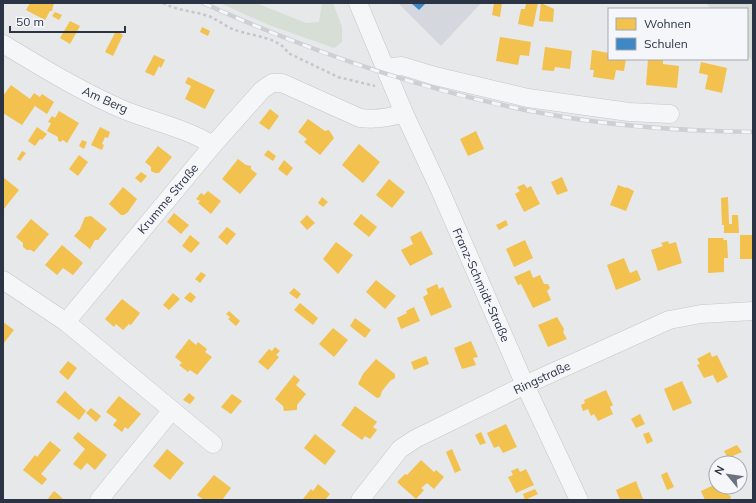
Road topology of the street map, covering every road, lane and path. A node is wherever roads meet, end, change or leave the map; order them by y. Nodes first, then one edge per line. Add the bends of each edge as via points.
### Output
1 (163, 3) edge
2 (358, 3) edge
3 (3, 44) edge
4 (386, 68) junction
5 (375, 86) dead end
6 (404, 113) junction
7 (670, 114) dead end
8 (213, 145) junction
9 (3, 280) edge
10 (753, 311) edge
11 (66, 322) junction
12 (525, 385) junction
13 (172, 410) junction
14 (213, 444) dead end
15 (99, 500) edge
16 (360, 500) edge
17 (579, 500) edge

1 - 5 path via 210,17 235,30 276,42 285,47 288,53 334,75
2 - 4 street, Franz-Schmidt-Straße
3 - 8 street, Am Berg via 72,86 125,110 196,135
4 - 6 street, Franz-Schmidt-Straße
4 - 7 street via 402,66 528,98 629,112
6 - 8 street, Krumme Straße via 374,120 360,118 282,83 272,83 262,90
6 - 12 street, Franz-Schmidt-Straße
8 - 11 street, Krumme Straße
9 - 11 street
10 - 12 street, Ringstraße via 701,314 669,320
11 - 13 street
12 - 16 street, Ringstraße via 400,449
12 - 17 street, Franz-Schmidt-Straße
13 - 14 street
13 - 15 street

